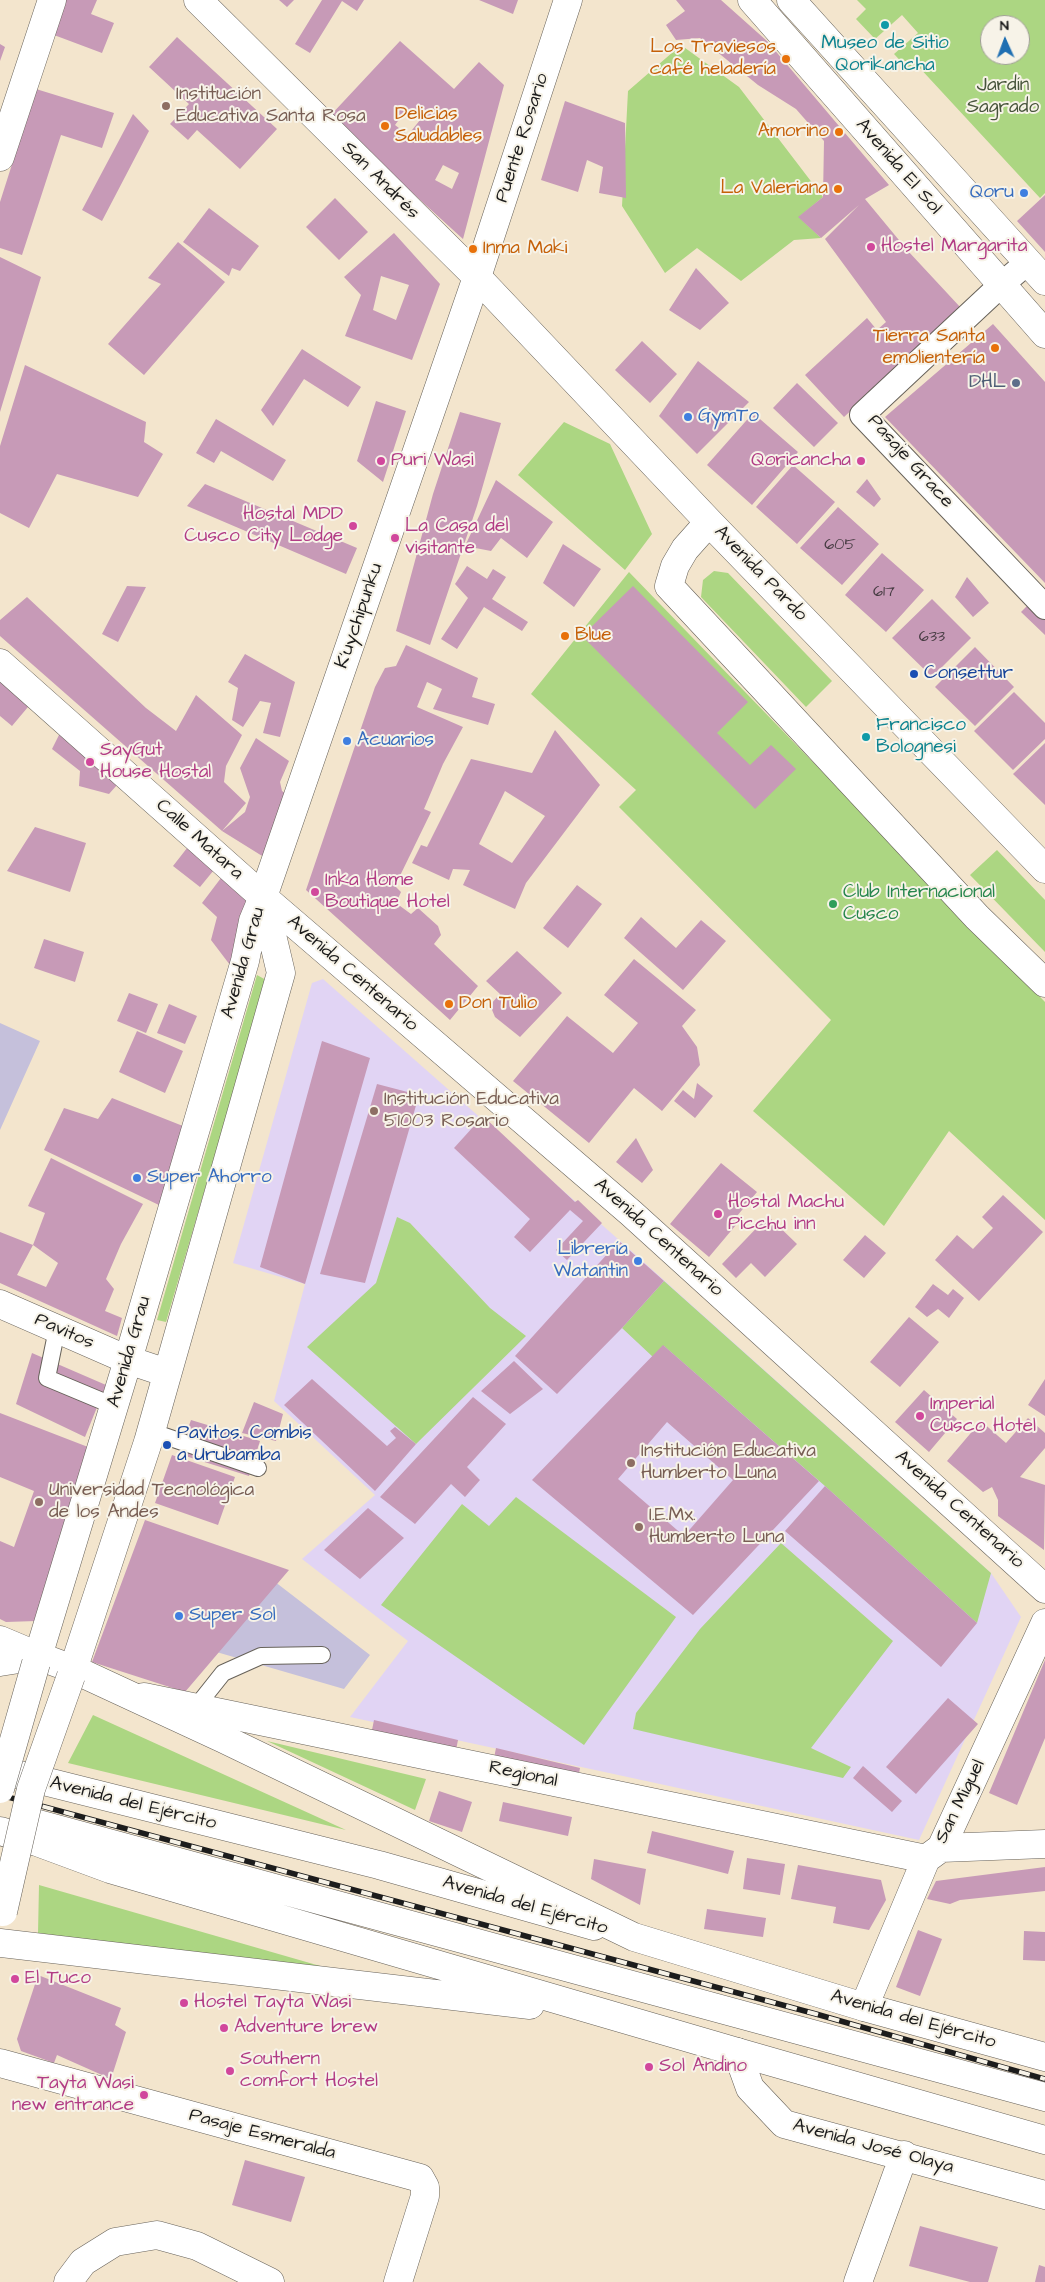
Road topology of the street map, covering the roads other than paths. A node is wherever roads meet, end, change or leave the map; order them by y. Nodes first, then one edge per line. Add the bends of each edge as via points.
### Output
1 (52, 0) edge
2 (198, 0) edge
3 (568, 0) edge
4 (752, 0) edge
5 (791, 0) edge
6 (0, 157) edge
7 (1037, 272) edge
8 (477, 277) junction
9 (1001, 285) junction
10 (1045, 334) edge
11 (709, 522) junction
12 (1045, 607) edge
13 (0, 663) edge
14 (1045, 869) edge
15 (263, 897) junction
16 (1045, 983) edge
17 (0, 1304) edge
18 (57, 1329) junction
19 (128, 1360) junction
20 (167, 1373) junction
21 (114, 1406) junction
22 (150, 1431) junction
23 (258, 1468) dead end
24 (1045, 1589) edge
25 (1045, 1623) edge
26 (0, 1640) edge
27 (322, 1655) dead end
28 (37, 1660) junction
29 (0, 1662) edge
30 (72, 1673) junction
31 (120, 1692) junction
32 (196, 1707) junction
33 (0, 1770) edge
34 (0, 1789) edge
35 (0, 1814) edge
36 (0, 1831) edge
37 (1045, 1844) edge
38 (0, 1846) edge
39 (933, 1854) junction
40 (110, 1869) junction
41 (2, 1919) edge
42 (634, 1937) junction
43 (0, 1943) edge
44 (864, 2007) junction
45 (606, 2013) junction
46 (737, 2052) junction
47 (1045, 2057) edge
48 (0, 2063) edge
49 (1045, 2097) edge
50 (1045, 2140) edge
51 (904, 2155) junction
52 (1045, 2195) edge
53 (68, 2282) edge
54 (270, 2282) edge
55 (398, 2282) edge
56 (858, 2282) edge

1 - 6 street
2 - 8 street, San Andrés
3 - 8 street, Puente Rosario
4 - 9 street, Avenida El Sol
5 - 7 street, Avenida El Sol
7 - 9 street, Pasaje Grace
8 - 11 street, Avenida Pardo
8 - 15 street, K'uychipunku
9 - 10 street, Avenida El Sol
9 - 12 street, Pasaje Grace via 862,416
11 - 14 street, Avenida Pardo
11 - 16 street via 685,550 675,566 669,586 977,917
13 - 15 street, Calle Matara
15 - 19 street, Avenida Grau via 253,922 246,960
15 - 20 street, Avenida Grau via 281,973
15 - 24 street, Avenida Centenario via 631,1213
17 - 18 street, Pavitos
18 - 19 street, Pavitos
18 - 21 lane via 47,1378
19 - 20 street, Pavitos
19 - 21 street, Avenida Grau
20 - 22 street, Avenida Grau
21 - 28 street, Avenida Grau
22 - 23 lane
22 - 30 street, Avenida Grau
25 - 39 street, San Miguel
26 - 28 street
27 - 32 lane via 262,1656 223,1673
28 - 29 street
28 - 30 street
28 - 34 street, Avenida Grau, bridge
30 - 31 street
30 - 41 street, Avenida Grau, bridge via 31,1789
31 - 32 street, Regional
31 - 42 street
32 - 39 street, Regional
33 - 42 street, Avenida del Ejército via 379,1865
35 - 49 street, Avenida del Ejército
36 - 40 street
37 - 39 street, Regional
38 - 40 street
39 - 44 street, San Miguel
40 - 45 street
42 - 44 street, Avenida del Ejército
43 - 45 street
44 - 47 street, Avenida del Ejército
45 - 46 street
46 - 50 street
46 - 51 street, Avenida José Olaya via 750,2088 784,2124
48 - 55 street, Pasaje Esmeralda via 420,2178 425,2196
51 - 52 street, Avenida José Olaya
51 - 56 street
53 - 54 street via 83,2262 115,2242 157,2234 197,2246

